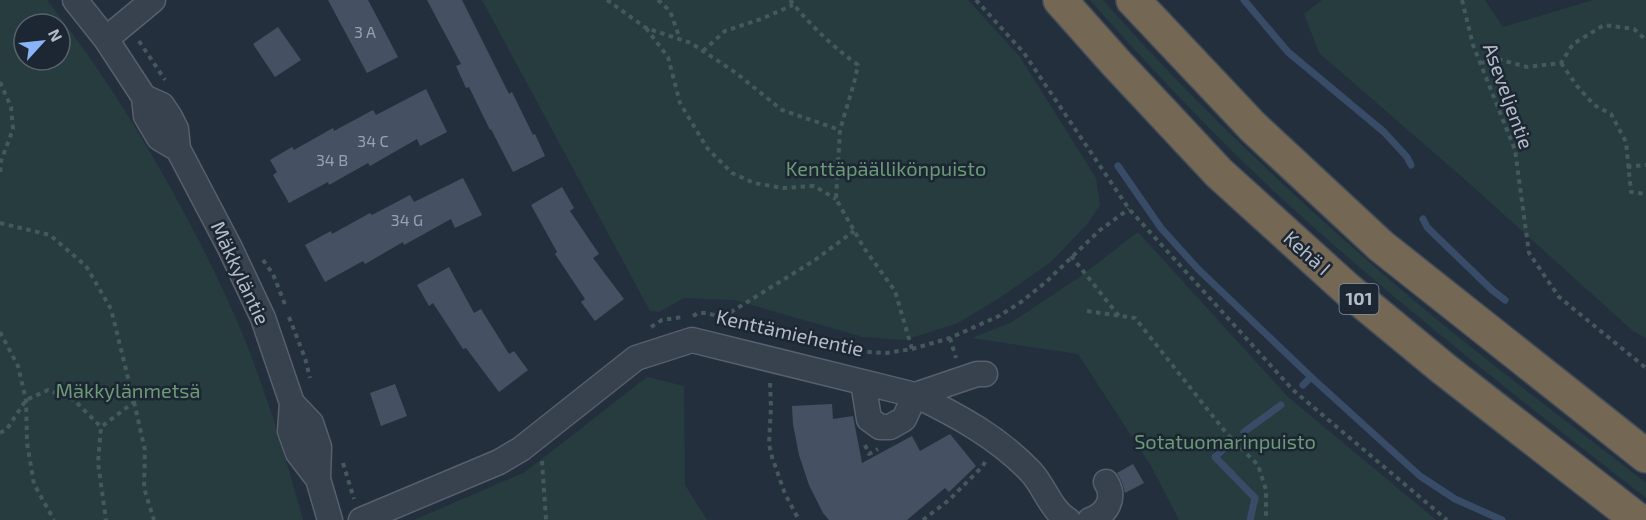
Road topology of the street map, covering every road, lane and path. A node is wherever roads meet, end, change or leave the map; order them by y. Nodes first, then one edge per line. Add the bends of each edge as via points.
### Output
1 (75, 0) edge
2 (153, 0) edge
3 (607, 0) edge
4 (658, 0) edge
5 (790, 0) edge
6 (976, 0) edge
7 (1060, 0) edge
8 (1132, 0) edge
9 (1462, 0) edge
10 (794, 5) junction
11 (646, 28) junction
12 (106, 39) junction
13 (680, 39) junction
14 (1646, 40) edge
15 (703, 51) junction
16 (1480, 63) junction
17 (1562, 63) junction
18 (0, 82) edge
19 (840, 130) junction
20 (1646, 165) edge
21 (1627, 167) junction
22 (0, 176) edge
23 (1646, 195) edge
24 (836, 199) junction
25 (1129, 209) junction
26 (0, 223) edge
27 (854, 231) junction
28 (1071, 256) junction
29 (1087, 311) dead end
30 (1119, 316) junction
31 (690, 317) dead end
32 (723, 317) junction
33 (0, 332) edge
34 (912, 349) junction
35 (1646, 368) edge
36 (985, 374) dead end
37 (863, 382) junction
38 (915, 395) junction
39 (26, 400) junction
40 (134, 402) junction
41 (771, 407) dead end
42 (101, 427) junction
43 (0, 433) edge
44 (541, 434) junction
45 (989, 454) dead end
46 (1646, 456) edge
47 (1106, 482) dead end
48 (54, 520) edge
49 (106, 520) edge
50 (154, 520) edge
51 (330, 520) edge
52 (361, 520) edge
53 (546, 520) edge
54 (799, 520) edge
55 (923, 520) edge
56 (1068, 520) edge
57 (1090, 520) edge
58 (1266, 520) edge
59 (1447, 520) edge
60 (1638, 520) edge

1 - 12 street, Mäkkyläntie
2 - 12 street
3 - 11 path
4 - 13 path via 670,11
5 - 10 path
6 - 25 path via 1024,53
7 - 60 highway, Kehä I / 101 via 1219,173 1338,281
8 - 46 highway via 1253,127 1382,246
9 - 16 path, Aseveljentie
10 - 15 path via 724,31
10 - 19 path via 817,32 858,66
11 - 13 path
11 - 24 path via 668,57 680,103 707,148 732,173 754,183 783,188 814,186
12 - 51 street, Mäkkyläntie via 144,97 162,105 176,129 178,149 263,318 292,403 311,423 319,447 318,479
13 - 15 path
14 - 17 path via 1634,29 1604,25 1573,44
15 - 19 path via 782,110
16 - 17 path via 1501,60 1527,67
16 - 35 path, Aseveljentie via 1515,150 1529,253 1559,297
17 - 21 path via 1594,105 1611,114 1626,142
18 - 22 path via 11,107 13,129 1,161
19 - 24 path
20 - 21 path
21 - 23 path via 1631,192
24 - 27 path
25 - 28 path, Kenttämiehentie
25 - 59 path via 1293,390
26 - 40 path via 50,235 86,266 111,309
27 - 32 path
27 - 34 path via 895,291
28 - 30 path
28 - 34 path, Kenttämiehentie via 1046,282 999,316 950,338
29 - 30 path
30 - 58 path via 1135,318 1227,434 1257,465 1266,490
31 - 32 path, Kenttämiehentie via 706,313
32 - 34 path, Kenttämiehentie via 853,351 886,354
33 - 39 path via 18,366
36 - 38 street
37 - 38 street
37 - 38 street via 869,419 880,427 890,427 904,419
37 - 44 street via 692,340 636,358
38 - 56 street via 950,411 1010,453 1033,474 1054,508
39 - 42 path via 48,390 66,396
39 - 43 path via 7,429
39 - 48 path via 33,484
40 - 42 path
40 - 50 path via 145,450 144,488
41 - 54 path via 772,457 785,495
42 - 49 path via 98,463
44 - 52 street via 499,462
44 - 53 path
45 - 55 path via 983,466
47 - 57 street via 1111,498 1106,509

